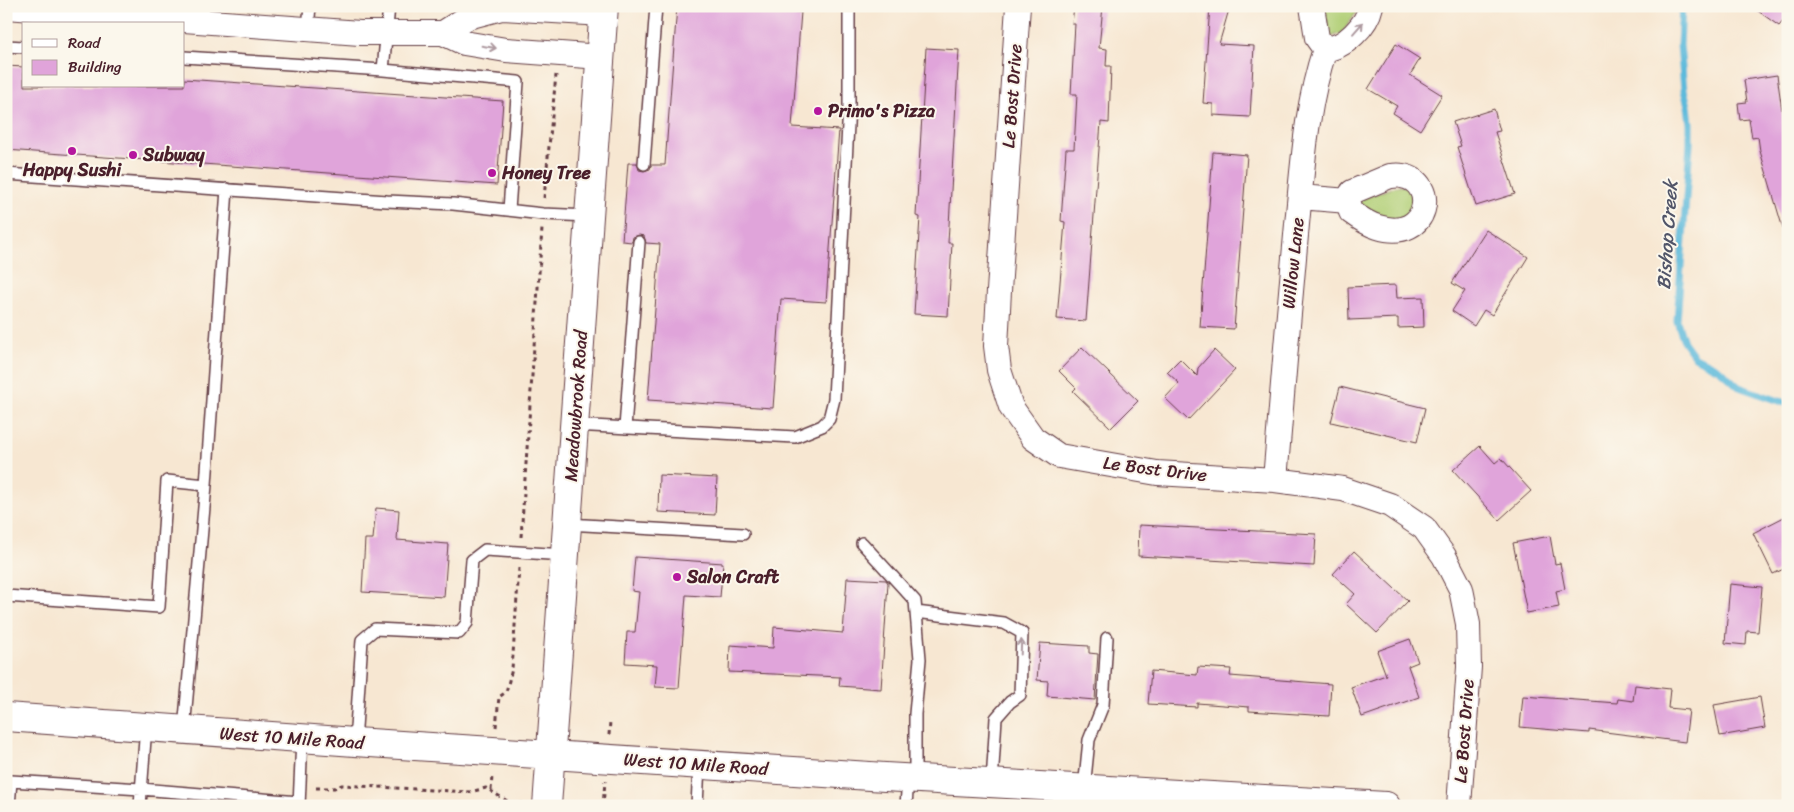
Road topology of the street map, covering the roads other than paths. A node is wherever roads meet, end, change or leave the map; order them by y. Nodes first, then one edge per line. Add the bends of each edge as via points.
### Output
1 (389, 6) edge
2 (656, 6) edge
3 (849, 6) edge
4 (1018, 6) edge
5 (1312, 6) edge
6 (1371, 6) edge
7 (6, 7) edge
8 (604, 10) edge
9 (309, 18) edge
10 (387, 32) junction
11 (443, 33) junction
12 (6, 46) edge
13 (22, 47) edge
14 (1325, 49) junction
15 (185, 57) edge
16 (601, 58) junction
17 (383, 70) junction
18 (644, 164) dead end
19 (6, 174) edge
20 (228, 189) junction
21 (1300, 197) junction
22 (1348, 201) dead end
23 (509, 210) junction
24 (589, 216) junction
25 (639, 242) dead end
26 (574, 424) junction
27 (625, 428) junction
28 (1275, 480) junction
29 (206, 485) junction
30 (567, 524) junction
31 (743, 534) dead end
32 (862, 543) dead end
33 (565, 555) junction
34 (6, 596) edge
35 (916, 612) junction
36 (1107, 638) dead end
37 (6, 717) edge
38 (146, 726) junction
39 (184, 730) junction
40 (302, 738) junction
41 (355, 742) junction
42 (551, 755) junction
43 (699, 764) junction
44 (912, 778) junction
45 (992, 783) junction
46 (1084, 788) junction
47 (141, 790) junction
48 (299, 804) edge
49 (10, 806) edge
50 (140, 806) edge
51 (547, 806) edge
52 (697, 806) edge
53 (906, 806) edge
54 (1386, 806) edge
55 (1459, 806) edge

1 - 10 lane
2 - 18 lane
3 - 27 lane via 844,230 834,399 829,419 822,426 795,437
4 - 28 street, Le Bost Drive via 996,346 999,370 1011,407 1033,438 1059,456 1157,473
5 - 14 street via 1317,38
14 -> 6 street via 1348,39 1362,24
7 - 9 street
8 - 11 street via 502,8 468,17
8 - 16 main road, Meadowbrook Road
9 - 10 street via 360,33
10 - 11 street
10 - 17 lane
11 -> 16 street via 464,43 506,50
12 - 13 lane
14 - 21 street, Willow Lane via 1313,92
15 - 17 lane
16 - 24 main road, Meadowbrook Road
17 - 23 lane via 518,82
19 - 20 lane
20 - 23 lane
20 - 29 lane
21 - 22 street
21 - 28 street, Willow Lane
23 - 24 lane
24 - 26 main road, Meadowbrook Road
25 - 27 lane
26 - 27 lane
26 - 30 main road, Meadowbrook Road
28 - 55 street, Le Bost Drive via 1343,489 1390,505 1424,528 1444,556 1461,589 1468,624 1470,667
29 - 34 lane via 168,481 159,607
29 - 39 lane
30 - 31 lane
30 - 33 main road, Meadowbrook Road
32 - 35 lane via 915,601
33 - 41 lane via 485,550 472,560 468,623 459,634 375,629 362,640
33 - 42 main road, Meadowbrook Road
35 - 44 lane via 920,659
45 -> 35 lane via 996,718 1020,695 1022,633 1004,623
36 - 46 lane via 1103,704 1089,740
37 - 38 main road, West 10 Mile Road
38 - 39 main road, West 10 Mile Road
38 - 47 lane
39 - 40 main road, West 10 Mile Road
40 - 41 main road, West 10 Mile Road
40 - 48 lane
41 - 42 main road, West 10 Mile Road
42 - 43 main road, West 10 Mile Road
42 - 51 main road, Meadowbrook Road
43 - 44 main road, West 10 Mile Road
43 - 52 lane
44 - 45 main road, West 10 Mile Road
44 - 53 lane
45 - 46 main road, West 10 Mile Road
46 - 54 main road, West 10 Mile Road
47 - 48 lane
47 - 49 lane via 11,782
47 - 50 lane

